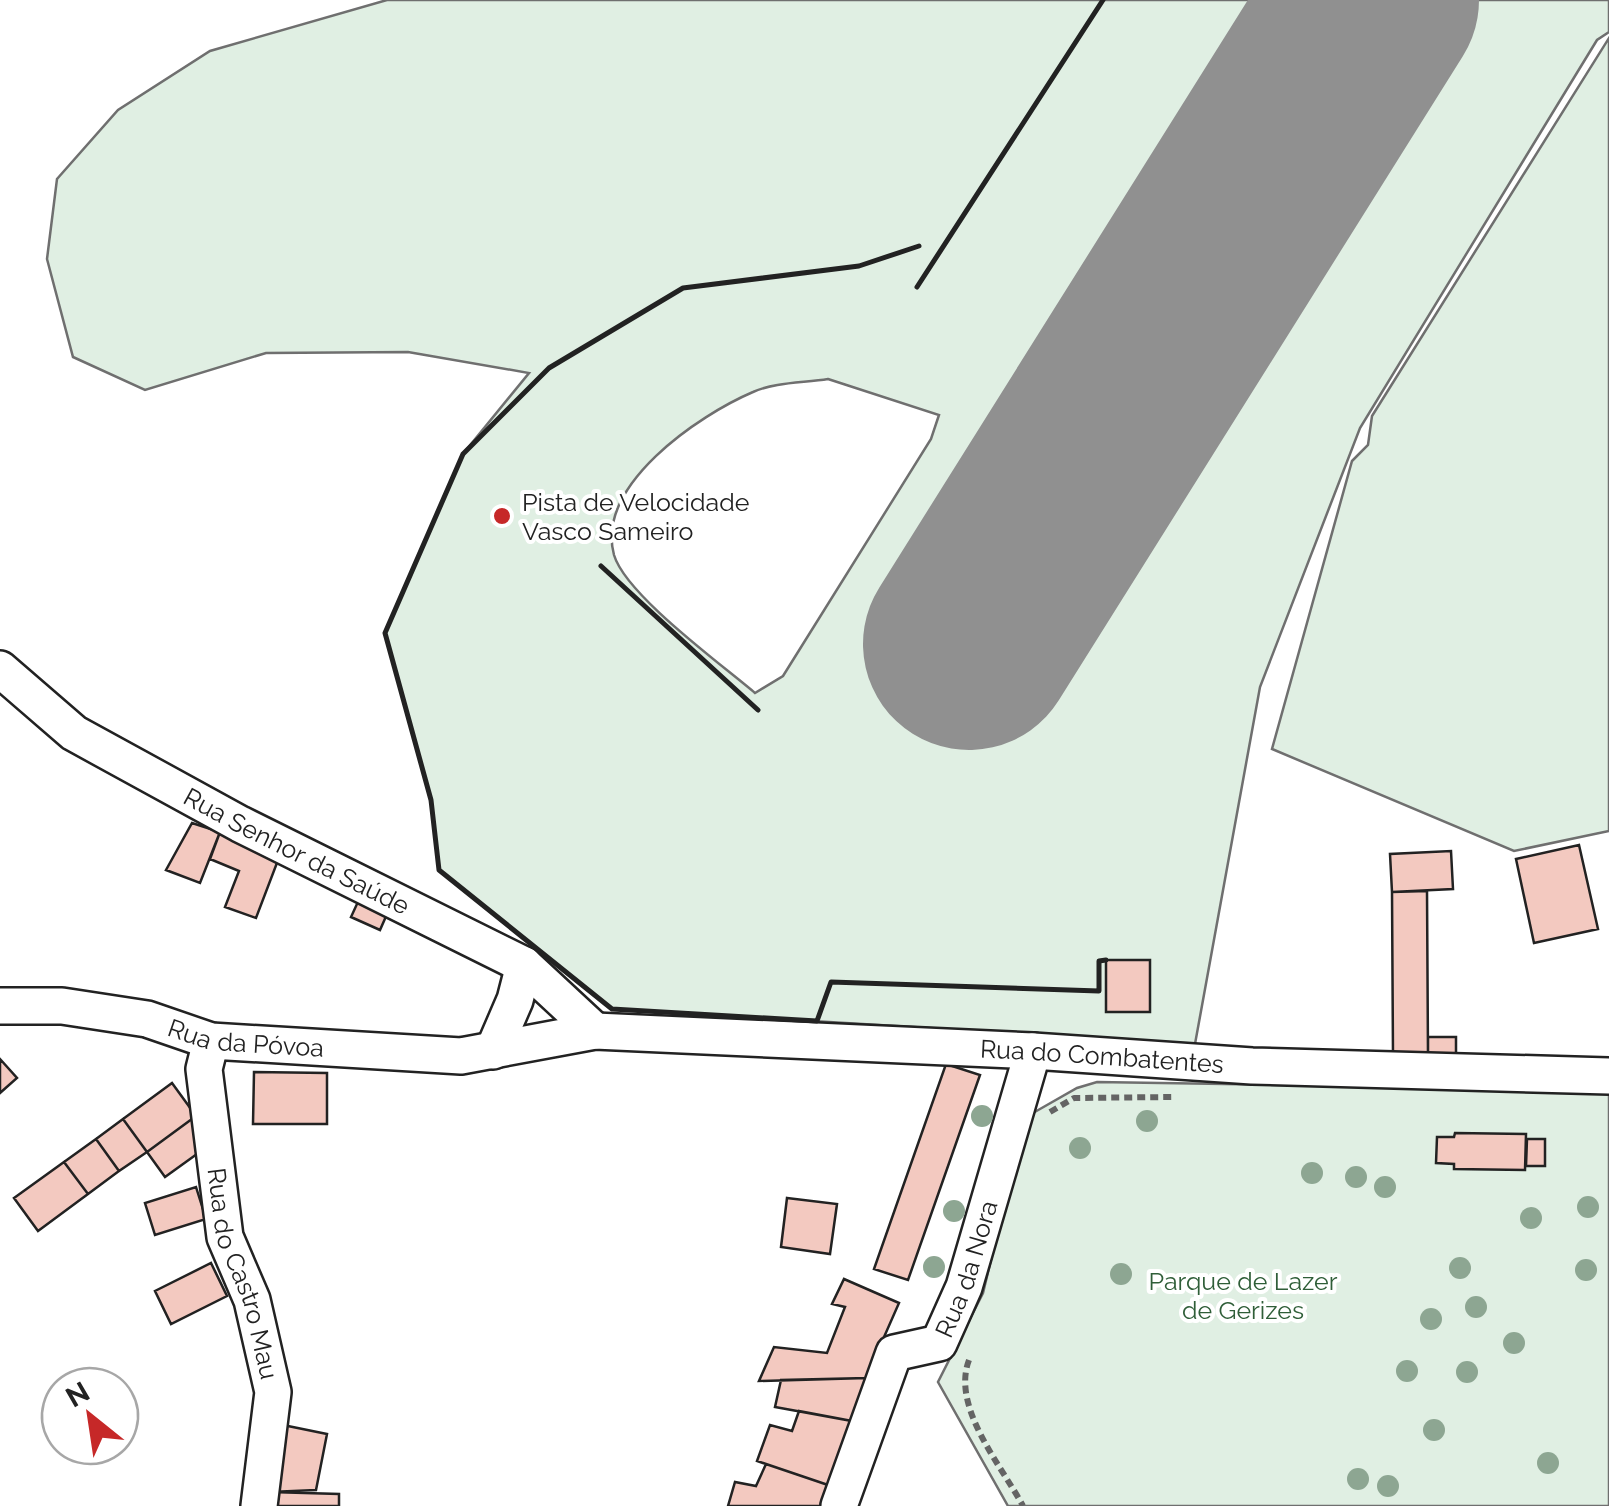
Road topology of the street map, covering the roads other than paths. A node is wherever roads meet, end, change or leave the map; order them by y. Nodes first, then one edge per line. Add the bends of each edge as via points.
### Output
1 (0, 669) edge
2 (524, 965) junction
3 (0, 1006) edge
4 (595, 1031) junction
5 (211, 1041) junction
6 (493, 1050) junction
7 (1033, 1050) junction
8 (1609, 1076) edge
9 (260, 1506) edge
10 (839, 1506) edge

1 - 2 street, Rua Senhor da Saúde via 74,733
2 - 4 street, Rua Senhor da Saúde
2 - 6 street
3 - 5 street, Rua da Póvoa via 62,1006 148,1019
4 - 6 street, Rua do Combatentes
4 - 7 street, Rua do Combatentes
5 - 6 street, Rua da Póvoa via 462,1056
5 - 9 street, Rua do Castro Mau via 204,1069 225,1237 252,1300 273,1392
7 - 8 street, Rua do Combatentes via 1252,1066
7 - 10 street, Rua da Nora via 964,1287 938,1343 894,1352

